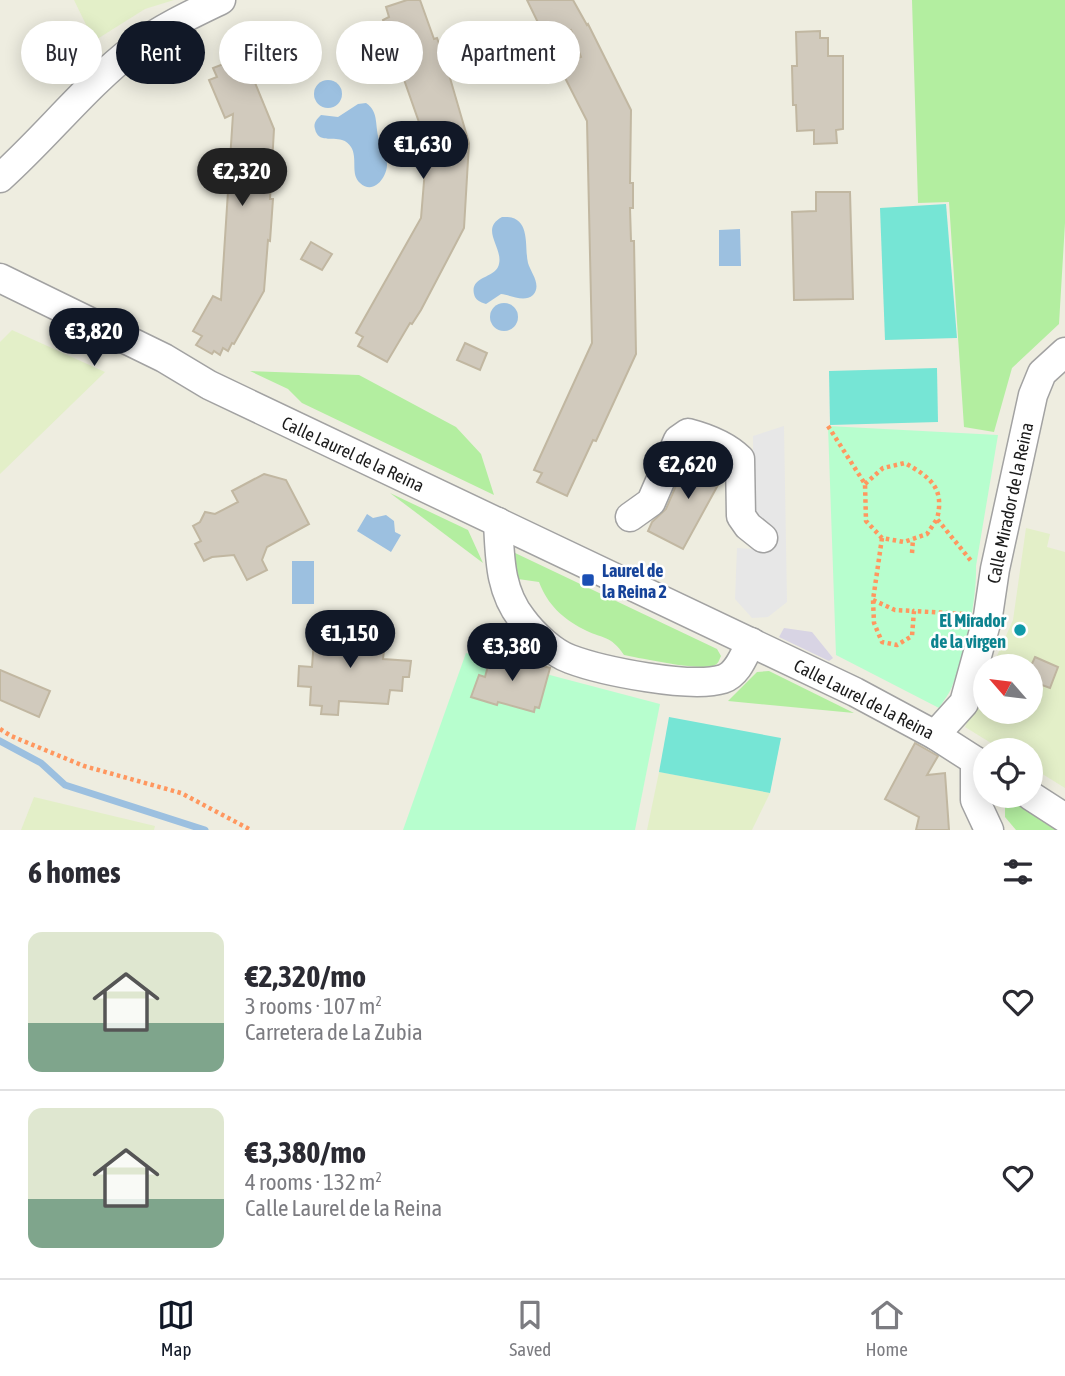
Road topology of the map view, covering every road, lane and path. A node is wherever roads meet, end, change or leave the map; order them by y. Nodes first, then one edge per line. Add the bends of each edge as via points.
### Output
1 (221, 0) edge
2 (12, 158) edge
3 (0, 178) edge
4 (0, 193) edge
5 (0, 260) edge
6 (0, 278) edge
7 (0, 298) edge
8 (42, 299) junction
9 (1065, 352) edge
10 (209, 386) junction
11 (828, 426) dead end
12 (865, 484) junction
13 (629, 517) dead end
14 (937, 519) junction
15 (498, 522) junction
16 (763, 538) dead end
17 (882, 538) junction
18 (913, 539) junction
19 (912, 553) dead end
20 (996, 569) junction
21 (873, 600) junction
22 (914, 611) junction
23 (988, 616) junction
24 (751, 642) junction
25 (0, 729) edge
26 (935, 735) junction
27 (973, 759) edge
28 (1043, 804) edge
29 (979, 808) edge
30 (1065, 818) edge
31 (251, 830) edge
32 (989, 830) edge

1 - 2 street via 136,48
2 - 3 street
2 - 4 street via 15,178
5 - 8 street
6 - 8 street
7 - 10 street via 159,370
8 - 10 street via 164,358
9 - 20 street, Calle Mirador de la Reina via 1042,373 1032,395
10 - 15 street, Calle Laurel de la Reina
11 - 12 path
12 - 14 path via 883,468 905,463 926,474 937,489
12 - 17 path via 866,521
13 - 16 street via 652,502 678,440 688,433 732,450 740,460 741,516
14 - 18 path via 927,534
14 - 20 path via 976,566
15 - 24 street, Calle Laurel de la Reina
15 - 24 street via 501,573 509,597 540,638 568,659 649,679 707,681 724,679 736,670
17 - 18 path
17 - 21 path
18 - 19 path
20 - 23 street, Calle Mirador de la Reina
21 - 22 path via 895,610
21 - 22 path via 874,623 882,642 897,645 912,636
22 - 23 path
23 - 26 street, Calle Mirador de la Reina via 964,703
24 - 26 street, Calle Laurel de la Reina
25 - 31 path via 84,766 181,793
26 - 27 street, Calle Laurel de la Reina
28 - 30 street
29 - 32 street, Calle Laurel de la Reina

